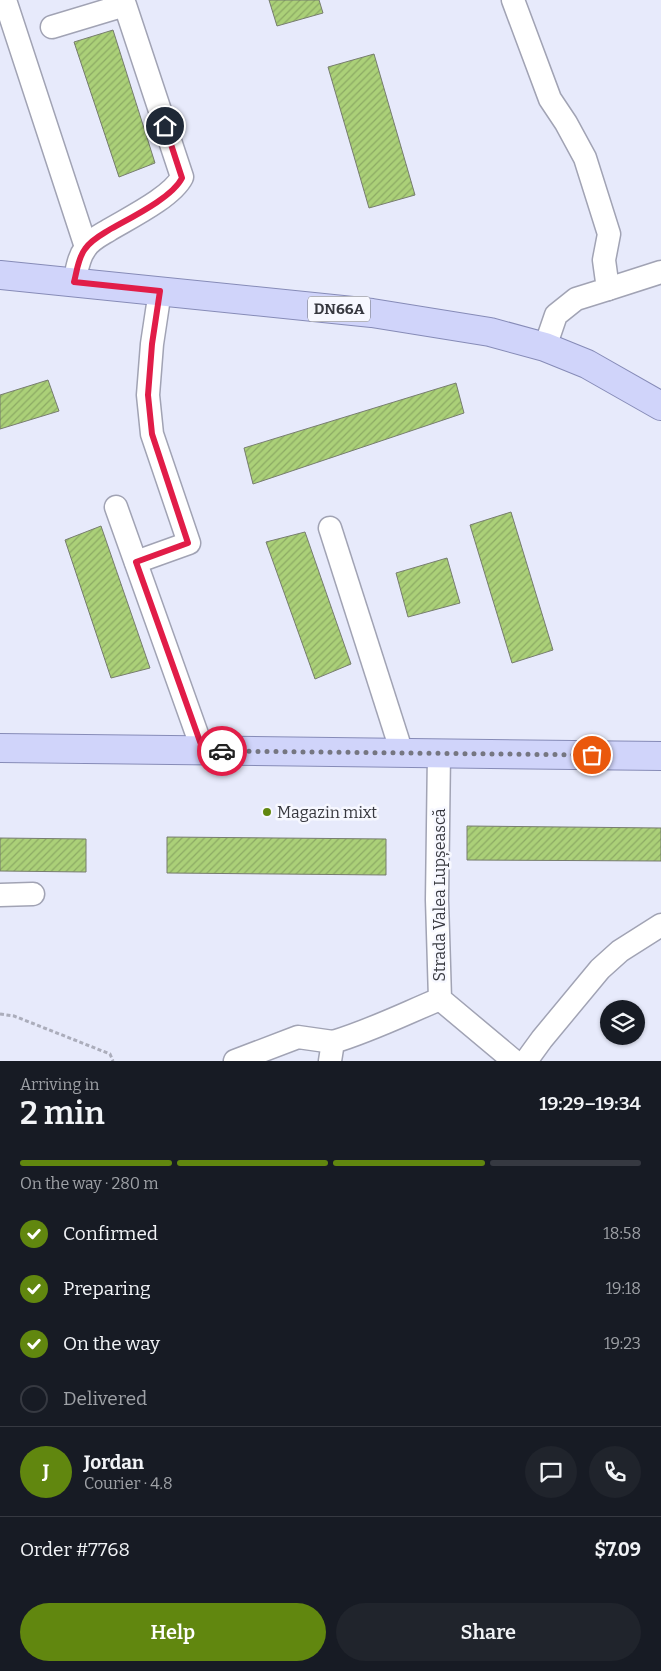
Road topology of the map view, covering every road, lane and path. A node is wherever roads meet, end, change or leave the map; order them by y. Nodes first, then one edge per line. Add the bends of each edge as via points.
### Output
1 (5, 0) edge
2 (513, 0) edge
3 (52, 27) dead end
4 (86, 247) junction
5 (661, 272) edge
6 (0, 275) edge
7 (74, 282) junction
8 (608, 289) junction
9 (160, 291) junction
10 (545, 347) junction
11 (661, 406) edge
12 (116, 506) dead end
13 (330, 528) dead end
14 (136, 562) junction
15 (0, 748) edge
16 (203, 750) junction
17 (402, 753) junction
18 (439, 754) junction
19 (661, 756) edge
20 (33, 894) dead end
21 (0, 895) edge
22 (661, 925) edge
23 (440, 1000) junction
24 (0, 1014) edge
25 (332, 1051) edge
26 (113, 1061) edge
27 (235, 1061) edge
28 (514, 1061) edge
29 (526, 1061) edge

1 - 4 street
2 - 8 street via 550,99 585,158 610,234 604,260
3 - 4 street via 125,6 182,178 178,185 155,202
4 - 7 street via 80,256
5 - 8 street
6 - 7 main road, DN66A
7 - 9 main road, DN66A
8 - 10 street via 576,299 556,315
9 - 10 main road, DN66A via 390,315 490,332
9 - 14 street via 148,395 152,434 188,543
10 - 11 main road, DN66A via 587,364
12 - 14 street
13 - 17 street
14 - 16 street
15 - 16 main road
16 - 17 main road
17 - 18 main road
18 - 19 main road
18 - 23 street, Strada Valea Lupșească via 437,900
20 - 21 street
22 - 29 street via 620,951 600,969
23 - 25 street via 398,1016
23 - 28 street, Strada Valea Lupșească
24 - 26 path via 14,1016 110,1054
25 - 27 street via 298,1037

